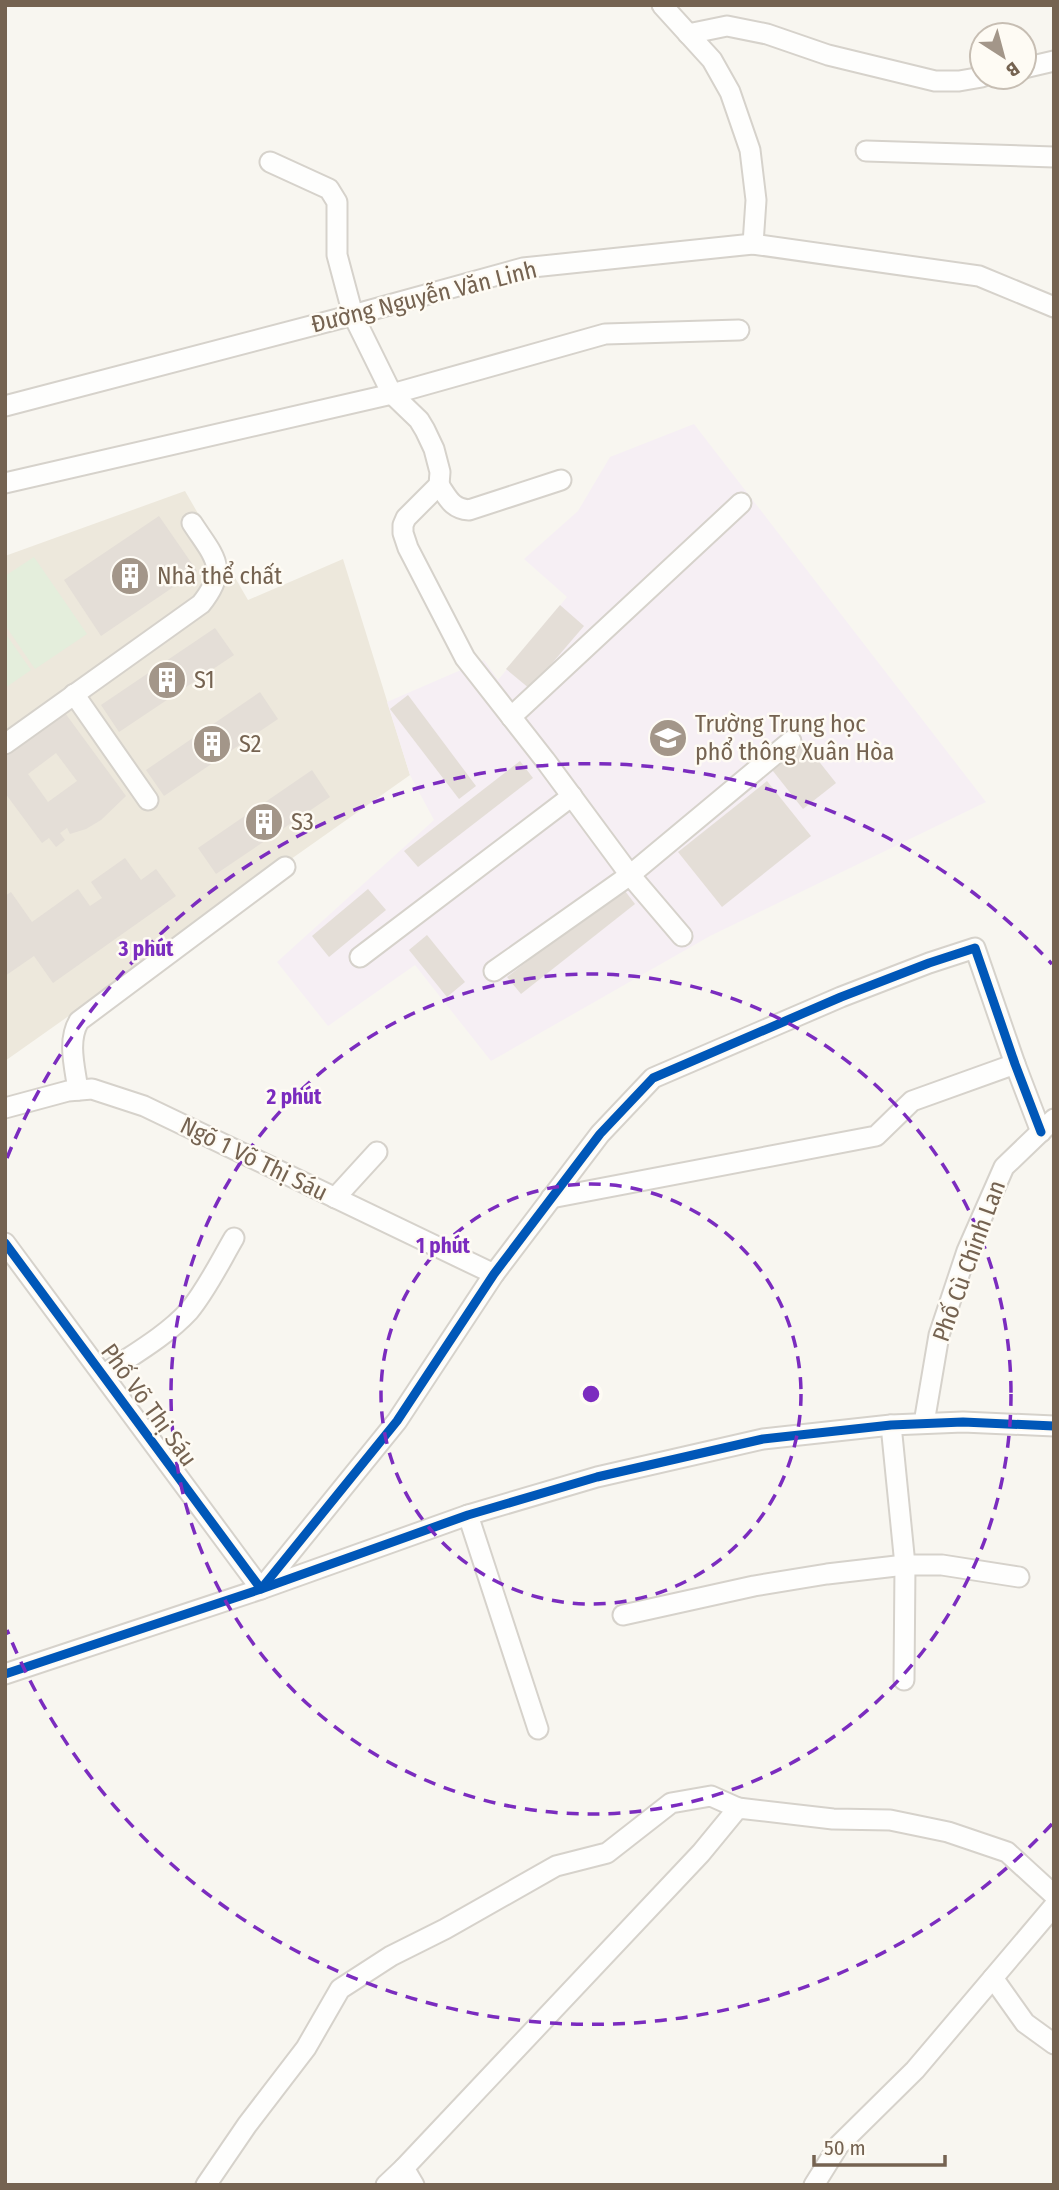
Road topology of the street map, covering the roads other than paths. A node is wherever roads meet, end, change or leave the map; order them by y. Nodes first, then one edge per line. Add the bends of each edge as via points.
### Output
1 (662, 5) edge
2 (688, 34) junction
3 (968, 79) edge
4 (866, 151) dead end
5 (1054, 157) edge
6 (270, 162) dead end
7 (753, 244) junction
8 (1054, 307) edge
9 (353, 315) junction
10 (739, 330) dead end
11 (392, 394) junction
12 (5, 406) edge
13 (561, 480) dead end
14 (5, 484) edge
15 (439, 485) junction
16 (741, 503) dead end
17 (192, 523) dead end
18 (74, 694) junction
19 (511, 717) junction
20 (791, 741) dead end
21 (5, 744) edge
22 (572, 796) junction
23 (148, 800) dead end
24 (285, 867) dead end
25 (630, 875) junction
26 (682, 936) dead end
27 (360, 957) dead end
28 (494, 971) dead end
29 (1015, 1064) junction
30 (78, 1090) junction
31 (5, 1108) edge
32 (1047, 1126) edge
33 (377, 1152) dead end
34 (335, 1198) junction
35 (551, 1198) junction
36 (234, 1238) dead end
37 (5, 1244) edge
38 (494, 1275) junction
39 (103, 1375) junction
40 (929, 1397) junction
41 (963, 1422) junction
42 (924, 1423) junction
43 (891, 1424) junction
44 (1054, 1426) edge
45 (468, 1515) junction
46 (905, 1564) junction
47 (1019, 1577) dead end
48 (261, 1590) junction
49 (623, 1615) dead end
50 (5, 1674) edge
51 (904, 1680) dead end
52 (538, 1729) dead end
53 (738, 1808) junction
54 (1054, 1895) edge
55 (1054, 1906) edge
56 (993, 1978) junction
57 (1054, 2044) edge
58 (409, 2176) edge
59 (206, 2185) edge
60 (386, 2185) edge
61 (814, 2185) edge

1 - 2 street
2 - 3 street via 727,26 936,81
2 - 7 street via 712,60 730,92 750,150 756,200
4 - 5 street
6 - 9 street via 334,194 338,267
7 - 8 street, Đường Nguyễn Văn Linh via 979,276
7 - 9 street, Đường Nguyễn Văn Linh via 523,268
9 - 11 street
9 - 12 street, Đường Nguyễn Văn Linh
10 - 11 street via 605,334
11 - 14 street
11 - 15 street via 425,430 440,472
13 - 15 street via 469,510 452,505
15 - 19 street via 406,518 404,533 417,568 465,658
16 - 19 street
17 - 18 street via 218,567 211,591 201,604
18 - 21 street
18 - 23 street
19 - 22 street
20 - 25 street
22 - 25 street
22 - 27 street
24 - 30 street via 79,1021 72,1041
25 - 26 street
25 - 28 street
29 - 32 street
29 - 35 street via 912,1101 876,1136
29 - 35 street via 975,948 841,997 653,1078 600,1134
30 - 31 street, Ngõ 1 Võ Thị Sáu
30 - 34 street, Ngõ 1 Võ Thị Sáu via 92,1089 144,1107
32 - 40 street, Phố Cù Chính Lan via 1004,1167 967,1251 939,1335
33 - 34 street
34 - 38 street, Ngõ 1 Võ Thị Sáu
35 - 38 street
36 - 39 street via 202,1293 178,1322
37 - 39 street, Phố Võ Thị Sáu
38 - 48 street via 397,1422
39 - 48 street, Phố Võ Thị Sáu
40 - 41 street
40 - 42 street, Phố Cù Chính Lan
41 - 42 street
41 - 44 street
42 - 43 street
43 - 45 street via 763,1439 597,1477
43 - 46 street
45 - 48 street
45 - 52 street
46 - 47 street
46 - 49 street via 754,1586
46 - 51 street
48 - 50 street
53 - 54 street via 890,1820 948,1832 1007,1852
53 - 58 street
53 - 59 street via 711,1796 671,1803 607,1853 556,1866 340,1989 306,2048
55 - 56 street
56 - 57 street via 1026,2023
56 - 61 street via 915,2070 839,2145
58 - 60 street

